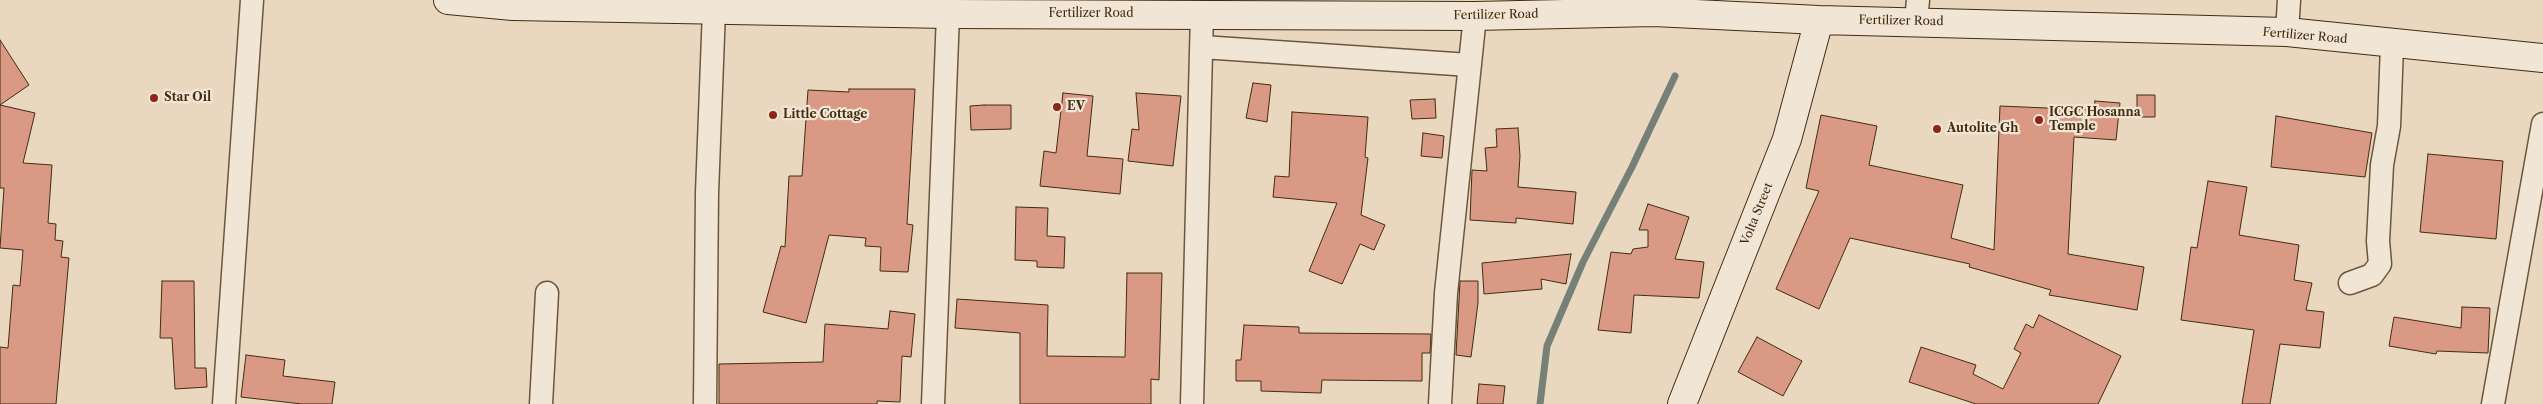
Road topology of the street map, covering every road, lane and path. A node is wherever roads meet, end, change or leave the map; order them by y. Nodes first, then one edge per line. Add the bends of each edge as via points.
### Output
1 (252, 0) edge
2 (448, 0) edge
3 (2289, 0) edge
4 (1655, 6) edge
5 (714, 10) junction
6 (1917, 10) edge
7 (1202, 13) junction
8 (948, 14) junction
9 (1475, 16) junction
10 (1819, 20) junction
11 (2288, 32) junction
12 (2392, 44) junction
13 (1202, 47) junction
14 (2543, 58) edge
15 (1470, 66) junction
16 (2543, 124) edge
17 (2350, 283) dead end
18 (547, 292) dead end
19 (224, 404) edge
20 (541, 404) edge
21 (705, 404) edge
22 (933, 404) edge
23 (1192, 404) edge
24 (1440, 404) edge
25 (1682, 404) edge
26 (2493, 404) edge

1 - 19 street
2 - 5 street, Fertilizer Road via 513,6
3 - 11 street
4 - 9 street, Fertilizer Road
4 - 10 street, Fertilizer Road
5 - 8 street, Fertilizer Road
5 - 21 street via 707,193
6 - 10 street, Fertilizer Road
6 - 11 street, Fertilizer Road
7 - 8 street, Fertilizer Road
7 - 9 street, Fertilizer Road
7 - 13 street
8 - 22 street
9 - 15 street
10 - 25 street, Volta Street via 1787,139
11 - 12 street, Fertilizer Road
12 - 14 street, Fertilizer Road
12 - 17 street via 2389,126 2382,165 2380,264 2372,275
13 - 15 street
13 - 23 street
15 - 24 street via 1446,293
16 - 26 street
18 - 20 street

